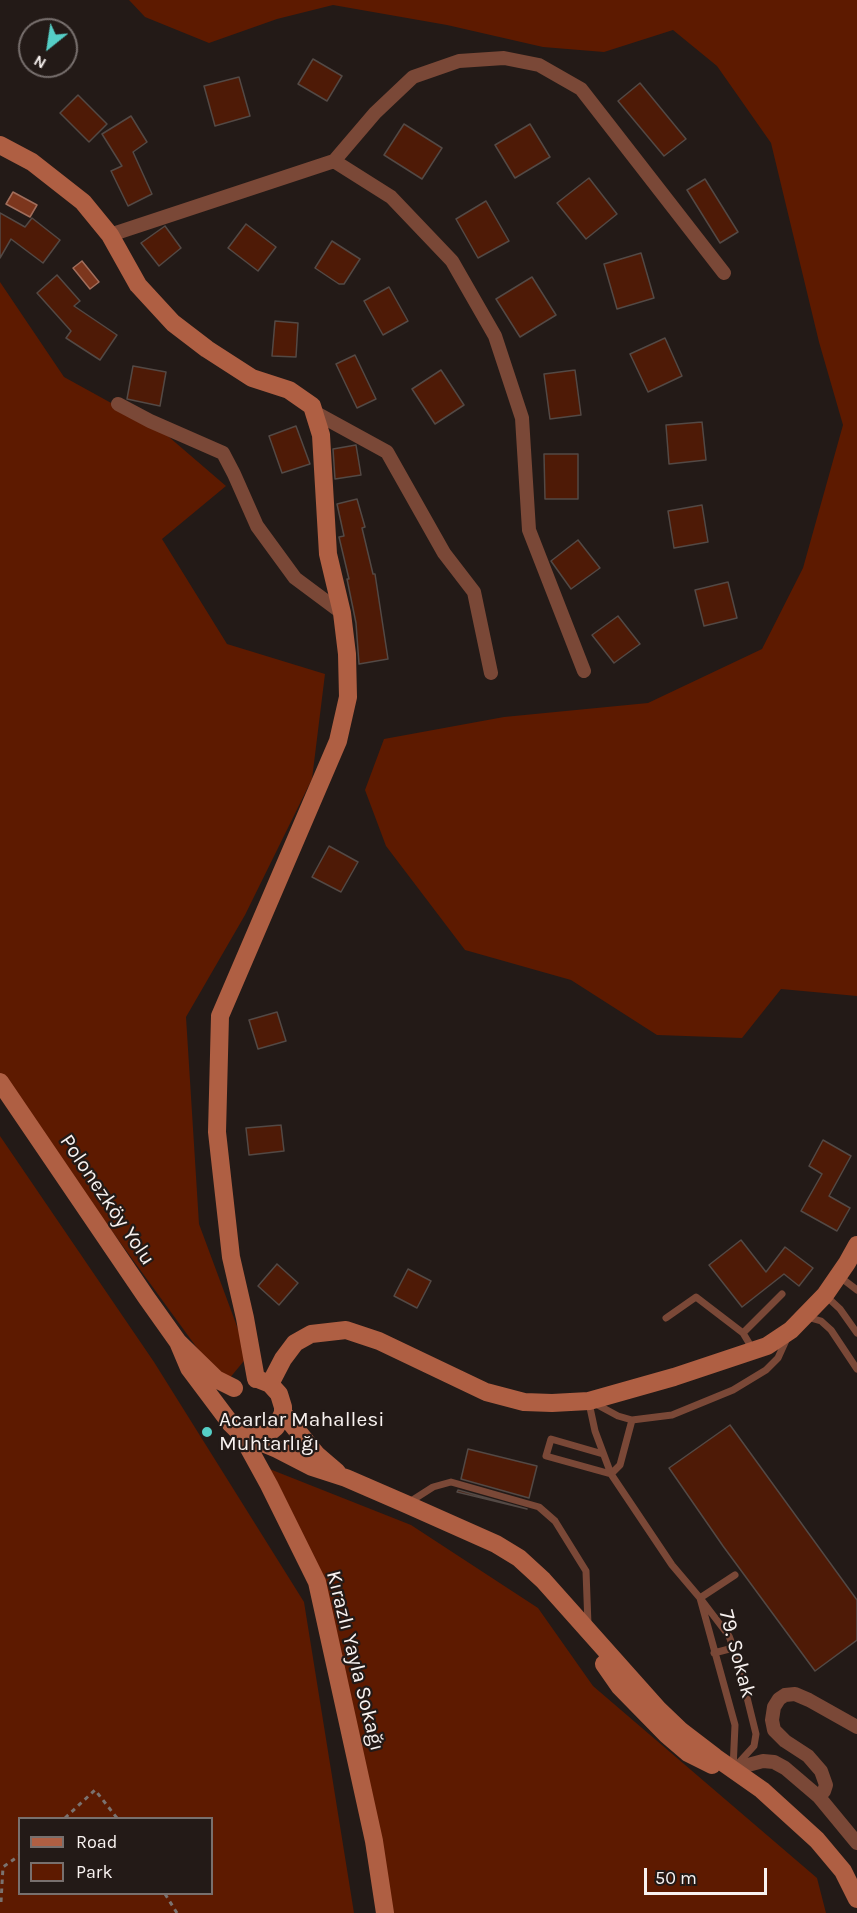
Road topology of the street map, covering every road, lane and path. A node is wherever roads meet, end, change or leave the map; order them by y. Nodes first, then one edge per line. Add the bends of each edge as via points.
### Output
1 (0, 145) edge
2 (334, 161) junction
3 (110, 235) junction
4 (724, 273) dead end
5 (118, 404) dead end
6 (314, 412) junction
7 (342, 613) junction
8 (584, 671) dead end
9 (491, 673) dead end
10 (3, 1090) edge
11 (857, 1245) edge
12 (838, 1276) junction
13 (857, 1290) edge
14 (782, 1294) dead end
15 (825, 1294) junction
16 (804, 1316) junction
17 (666, 1318) dead end
18 (791, 1330) junction
19 (743, 1333) junction
20 (857, 1333) edge
21 (178, 1342) junction
22 (753, 1350) junction
23 (857, 1369) edge
24 (263, 1381) junction
25 (234, 1388) junction
26 (589, 1401) junction
27 (283, 1413) junction
28 (228, 1418) junction
29 (632, 1420) junction
30 (241, 1434) junction
31 (603, 1454) junction
32 (611, 1474) junction
33 (346, 1478) junction
34 (406, 1504) junction
35 (735, 1575) dead end
36 (700, 1598) junction
37 (589, 1633) junction
38 (733, 1647) junction
39 (714, 1653) junction
40 (857, 1727) edge
41 (733, 1769) junction
42 (819, 1797) junction
43 (66, 1817) edge
44 (116, 1817) edge
45 (857, 1843) edge
46 (18, 1856) edge
47 (166, 1895) edge
48 (857, 1899) edge
49 (1, 1902) edge
50 (177, 1913) edge
51 (385, 1913) edge

1 - 3 street via 32,162 83,202
2 - 3 street
2 - 4 street via 375,113 413,77 459,61 504,58 539,65 581,89
2 - 8 street via 391,197 452,261 495,336 522,418 529,530
3 - 6 street via 138,285 173,323 252,378 289,390 312,406
5 - 7 street via 223,453 257,526 295,578
6 - 7 street via 321,435 328,554
6 - 9 street via 387,452 444,554 474,592
7 - 24 street via 348,697 338,741 220,1016 217,1132 231,1257
10 - 21 street, Polonezköy Yolu
11 - 12 street
12 - 13 lane
12 - 15 street
14 - 19 lane
15 - 16 street
15 - 20 lane
16 - 18 street
16 - 23 lane via 821,1321 831,1330
17 - 19 lane via 696,1297
18 - 22 street
18 - 29 lane via 778,1358 733,1390 672,1415
19 - 22 lane
21 - 25 street via 216,1379
21 - 28 street via 189,1368
22 - 26 street
24 - 25 street via 248,1380
24 - 26 street via 296,1343 311,1334 346,1330 379,1341 486,1392 524,1402
24 - 27 street via 279,1394
25 - 28 street via 226,1402
26 - 29 lane
26 - 31 lane
27 - 30 street via 276,1427 264,1435
27 - 33 street via 316,1455
28 - 30 street
29 - 32 lane via 620,1465
30 - 33 street
30 - 51 street, Kırazlı Yayla Sokağı via 316,1582 374,1841
31 - 32 lane
31 - 32 lane via 551,1439 546,1456
32 - 36 lane
33 - 34 street
34 - 37 street via 519,1558
34 - 37 lane via 433,1487 451,1482 539,1507 555,1521 586,1571
35 - 36 lane
36 - 38 lane, 79. Sokak
36 - 39 lane, 79. Sokak
37 - 41 street via 599,1657 620,1687 667,1735 706,1764
38 - 39 lane
38 - 41 lane, 79. Sokak via 756,1734 754,1746
39 - 41 lane, 79. Sokak via 735,1725
40 - 42 street, 79. Sokak via 795,1694 785,1695 774,1707 774,1730 821,1771 826,1785
41 - 42 street via 774,1762
41 - 48 street via 817,1840 843,1871
42 - 45 street
43 - 44 path via 95,1790
46 - 49 path via 3,1867
47 - 50 path

